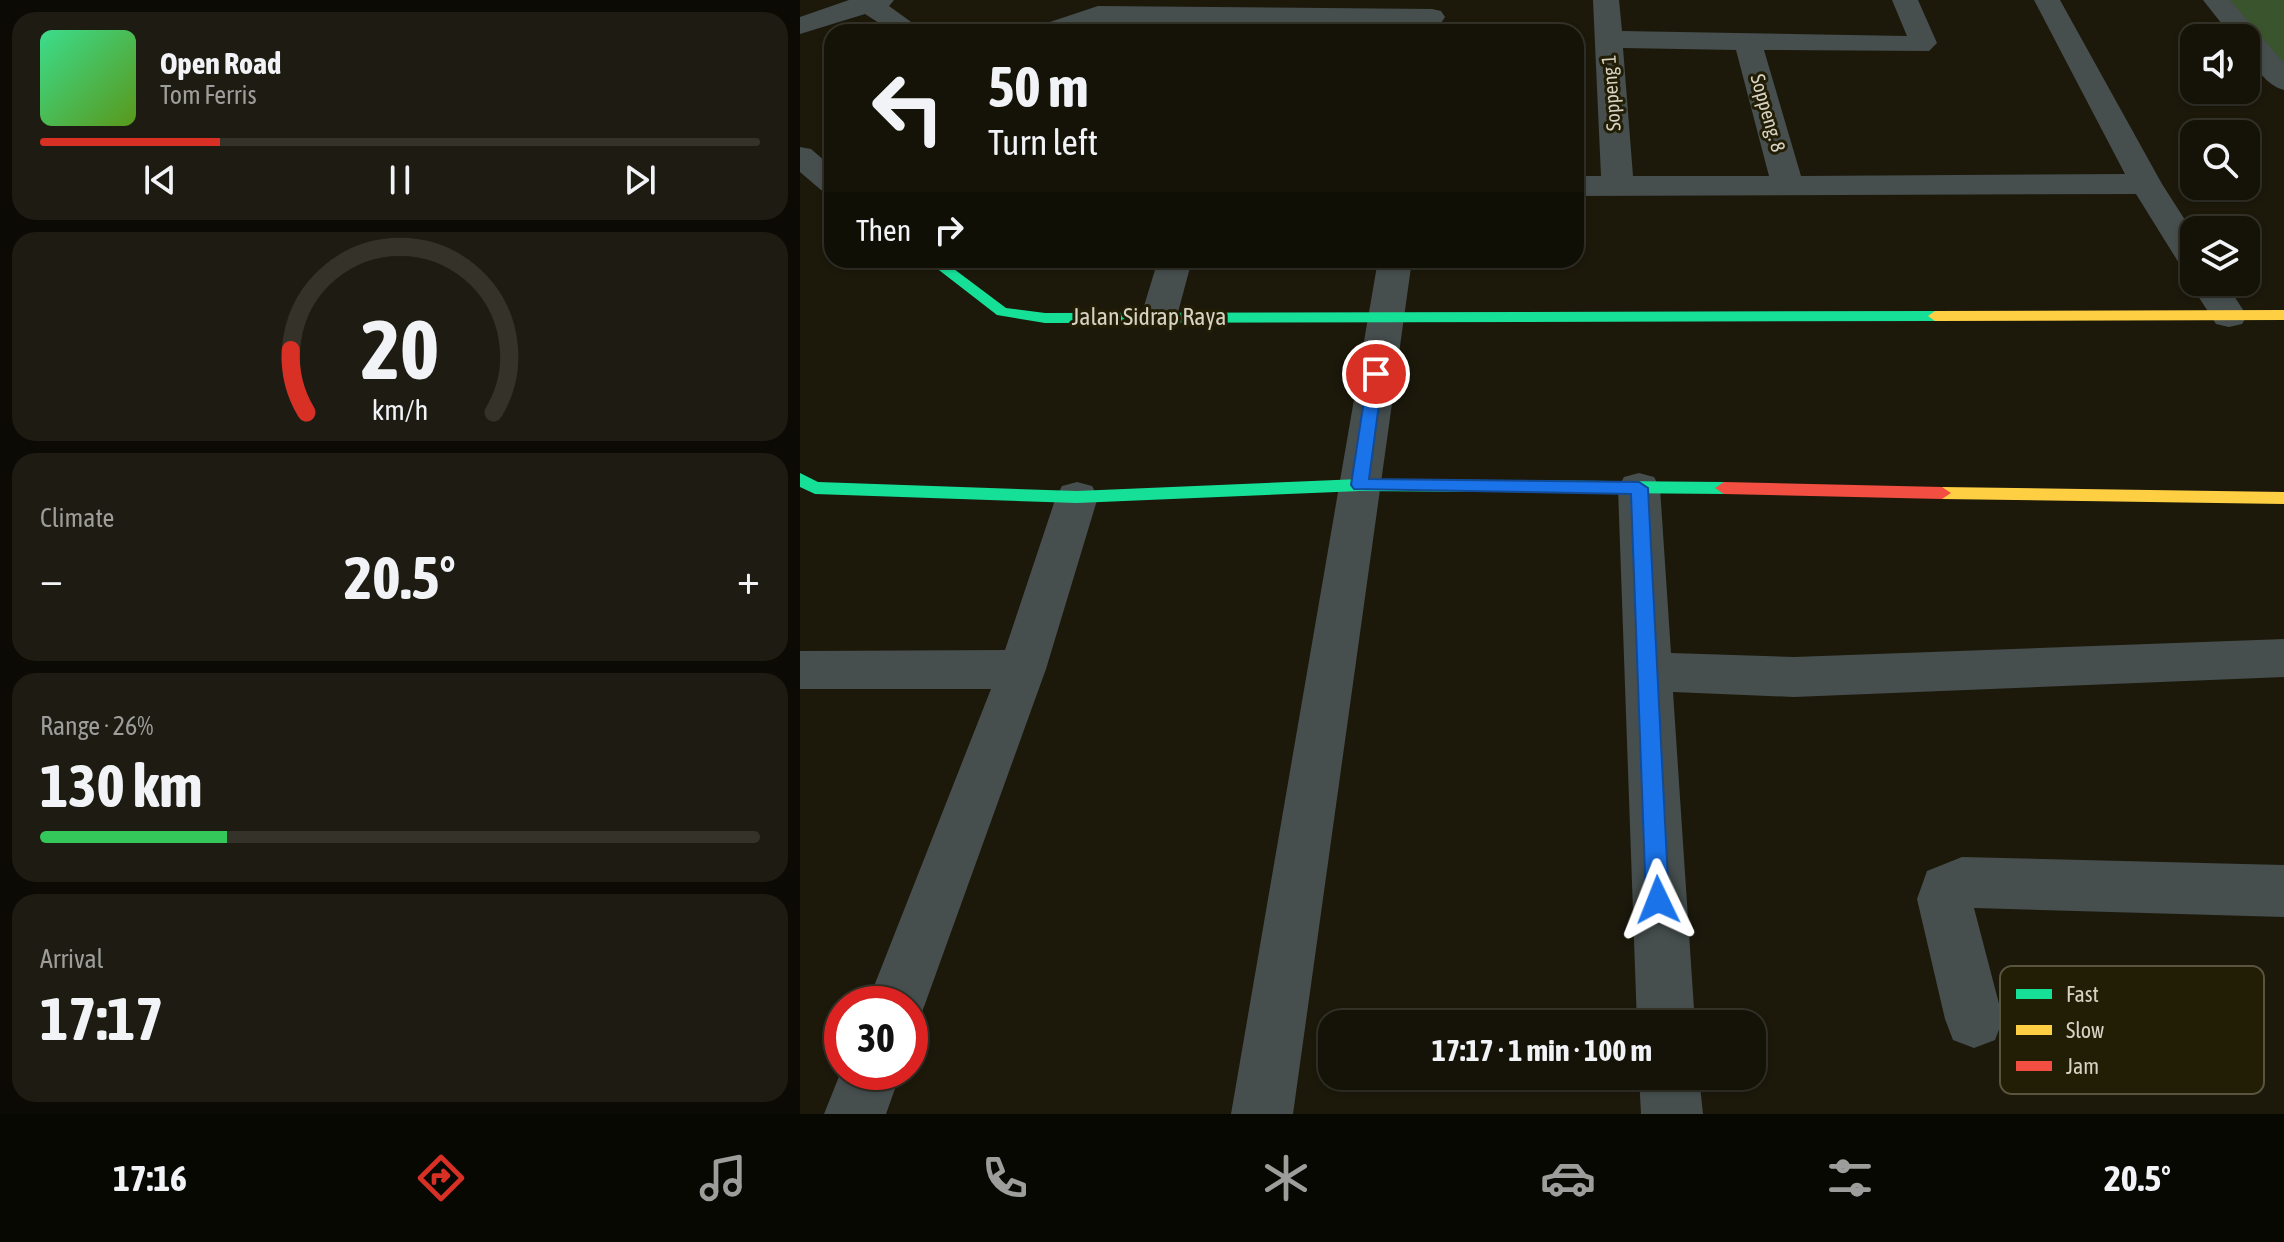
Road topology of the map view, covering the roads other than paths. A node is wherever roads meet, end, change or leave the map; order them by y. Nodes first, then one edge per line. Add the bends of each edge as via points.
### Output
1 (1142, 0) edge
2 (1606, 0) edge
3 (1905, 0) edge
4 (2047, 0) edge
5 (2216, 0) edge
6 (871, 1) edge
7 (1098, 14) junction
8 (1431, 16) edge
9 (901, 24) edge
10 (1070, 24) edge
11 (800, 26) edge
12 (1607, 39) junction
13 (1747, 40) junction
14 (2284, 81) edge
15 (2146, 184) junction
16 (1584, 186) edge
17 (1618, 186) junction
18 (1788, 186) junction
19 (2180, 239) edge
20 (944, 268) edge
21 (1173, 268) edge
22 (1394, 268) edge
23 (2216, 296) edge
24 (2284, 315) edge
25 (1159, 316) junction
26 (2229, 316) junction
27 (1384, 319) junction
28 (800, 479) edge
29 (1360, 485) junction
30 (1639, 488) junction
31 (1077, 497) junction
32 (2284, 498) edge
33 (2284, 658) edge
34 (1022, 669) junction
35 (800, 670) edge
36 (1648, 672) junction
37 (2284, 893) edge
38 (2284, 919) edge
39 (903, 986) edge
40 (1665, 1010) edge
41 (1974, 1019) dead end
42 (864, 1090) edge
43 (1670, 1090) edge
44 (855, 1114) edge
45 (1262, 1114) edge
46 (1672, 1114) edge

1 - 7 street
2 - 12 street, Soppeng 1
3 - 13 street via 1923,43 1919,45
4 - 15 street
5 - 14 street
6 - 9 street
6 - 11 street
7 - 8 street
7 - 10 street
12 - 13 street
12 - 17 street, Soppeng 1
13 - 18 street, Soppeng. 8
15 - 18 street
15 - 19 street
16 - 17 street
17 - 18 street
20 - 25 street, Jalan Sidrap Raya via 1002,312 1045,318
21 - 25 street
22 - 27 street
23 - 26 street
24 - 26 street, Jalan Sidrap Raya
25 - 27 street, Jalan Sidrap Raya
26 - 27 street, Jalan Sidrap Raya
27 - 29 street
28 - 31 street via 815,488
29 - 30 street
29 - 31 street
29 - 45 street
30 - 32 street
30 - 36 street
31 - 34 street
33 - 36 street via 1794,677
34 - 35 street
34 - 39 street
36 - 40 street
37 - 38 street
37 - 41 street via 1962,882 1946,889 1944,899
42 - 44 street
43 - 46 street

